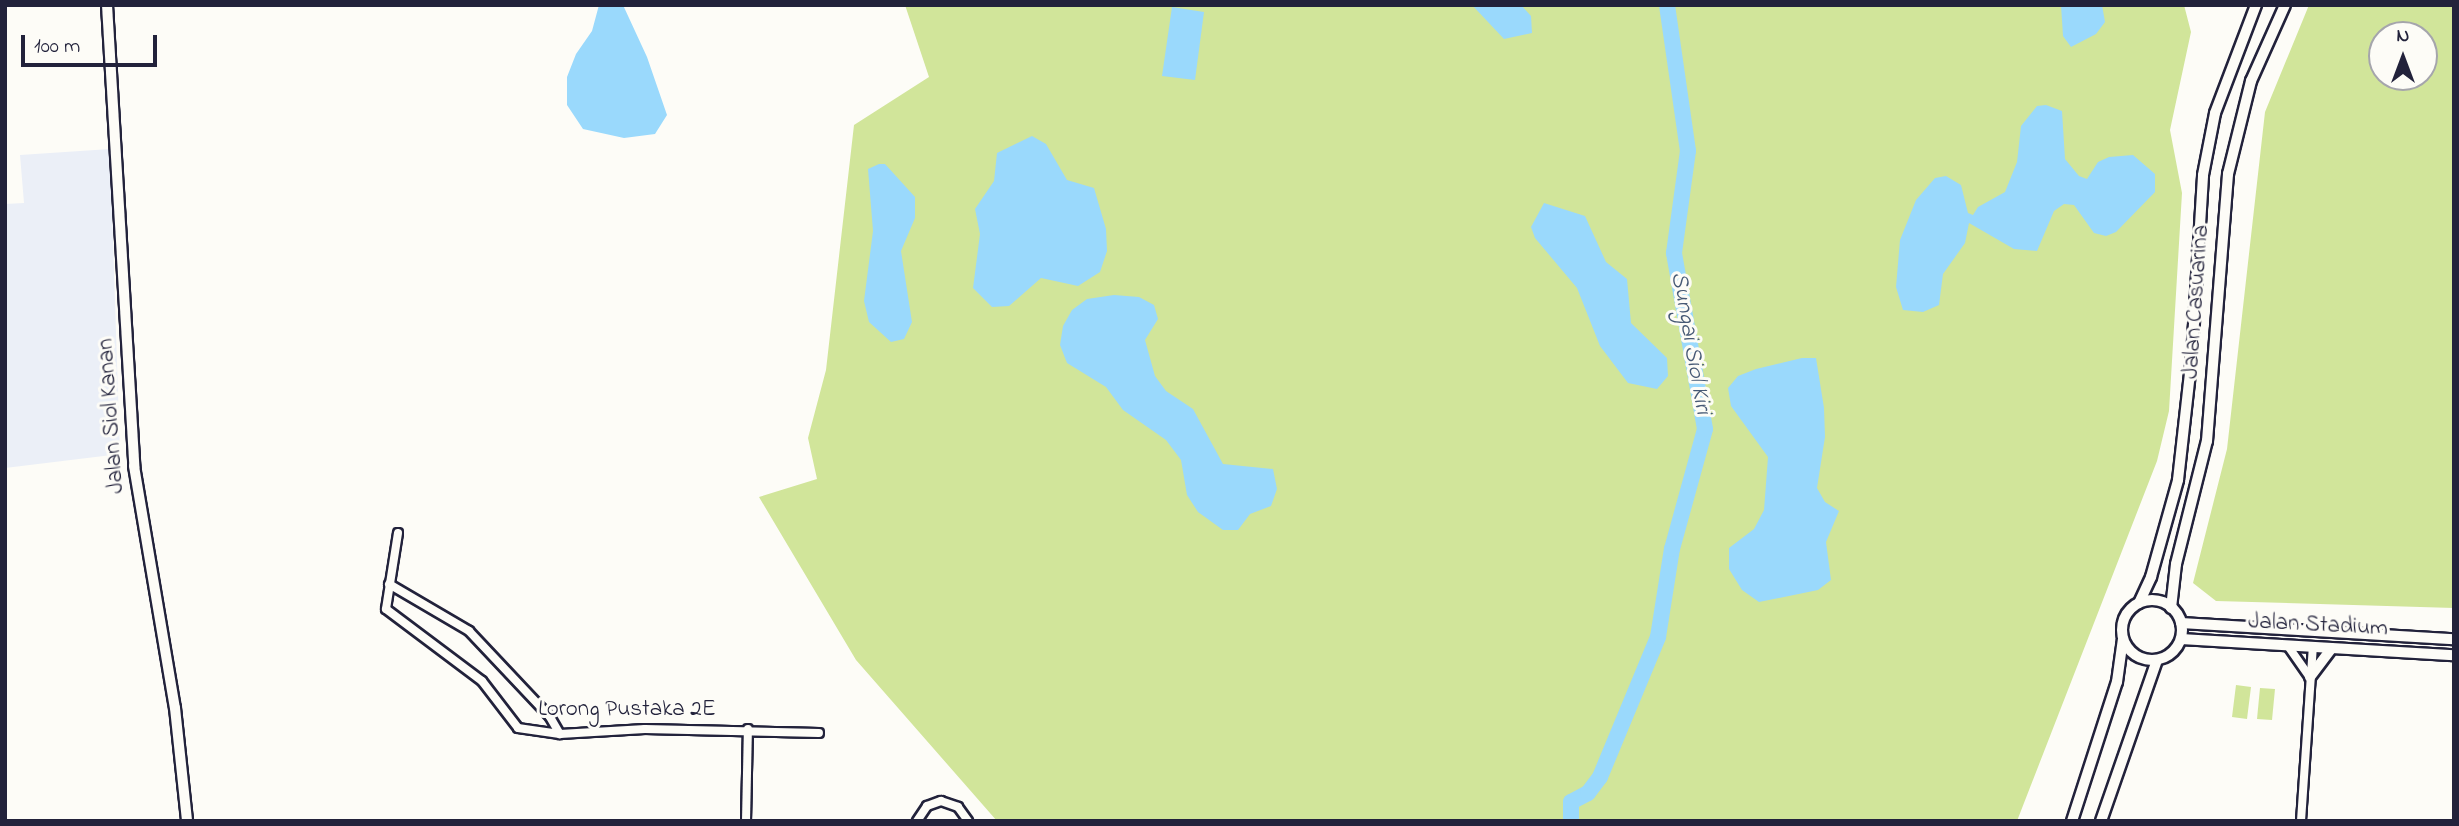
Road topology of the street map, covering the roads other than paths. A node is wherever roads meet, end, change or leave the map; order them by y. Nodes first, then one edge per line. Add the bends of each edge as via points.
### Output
1 (107, 5) edge
2 (2256, 5) edge
3 (2285, 5) edge
4 (398, 533) dead end
5 (389, 584) junction
6 (2139, 603) junction
7 (2171, 608) junction
8 (2181, 623) junction
9 (2280, 629) junction
10 (2123, 639) junction
11 (2181, 639) junction
12 (2454, 639) edge
13 (2288, 646) junction
14 (2313, 647) junction
15 (2332, 648) junction
16 (2454, 655) edge
17 (2157, 660) junction
18 (2311, 677) junction
19 (748, 729) junction
20 (818, 733) dead end
21 (560, 734) junction
22 (187, 821) edge
23 (746, 821) edge
24 (917, 821) edge
25 (968, 821) edge
26 (2073, 821) edge
27 (2101, 821) edge
28 (2301, 821) edge

1 - 22 street, Jalan Siol Kanan via 134,466 174,708
2 - 6 main road, Jalan Casuarina via 2215,113 2203,175 2192,356 2178,480 2151,577
3 - 7 main road, Jalan Casuarina via 2251,81 2228,174 2207,442 2176,564
4 - 5 street
5 - 21 street via 469,631 550,717
5 - 21 street, Lorong Pustaka 2E via 386,609 482,681 518,728
6 - 7 main road via 2156,601
6 - 10 main road via 2126,615
7 - 8 main road
8 - 9 street, Jalan Stadium
8 - 11 main road
9 - 12 street, Jalan Stadium
9 - 14 street via 2301,635
10 - 17 main road via 2135,655
10 - 26 main road via 2117,682
11 - 13 street, Jalan Stadium
11 - 17 main road via 2172,652
13 - 14 street, Jalan Stadium
13 - 18 street
14 - 15 street, Jalan Stadium
14 - 18 street
15 - 16 street, Jalan Stadium
15 - 18 street
17 - 27 main road
18 - 28 street
19 - 20 street, Lorong Pustaka 2E
19 - 21 street, Lorong Pustaka 2E
19 - 23 street
24 - 25 street via 927,806 942,801 958,807

